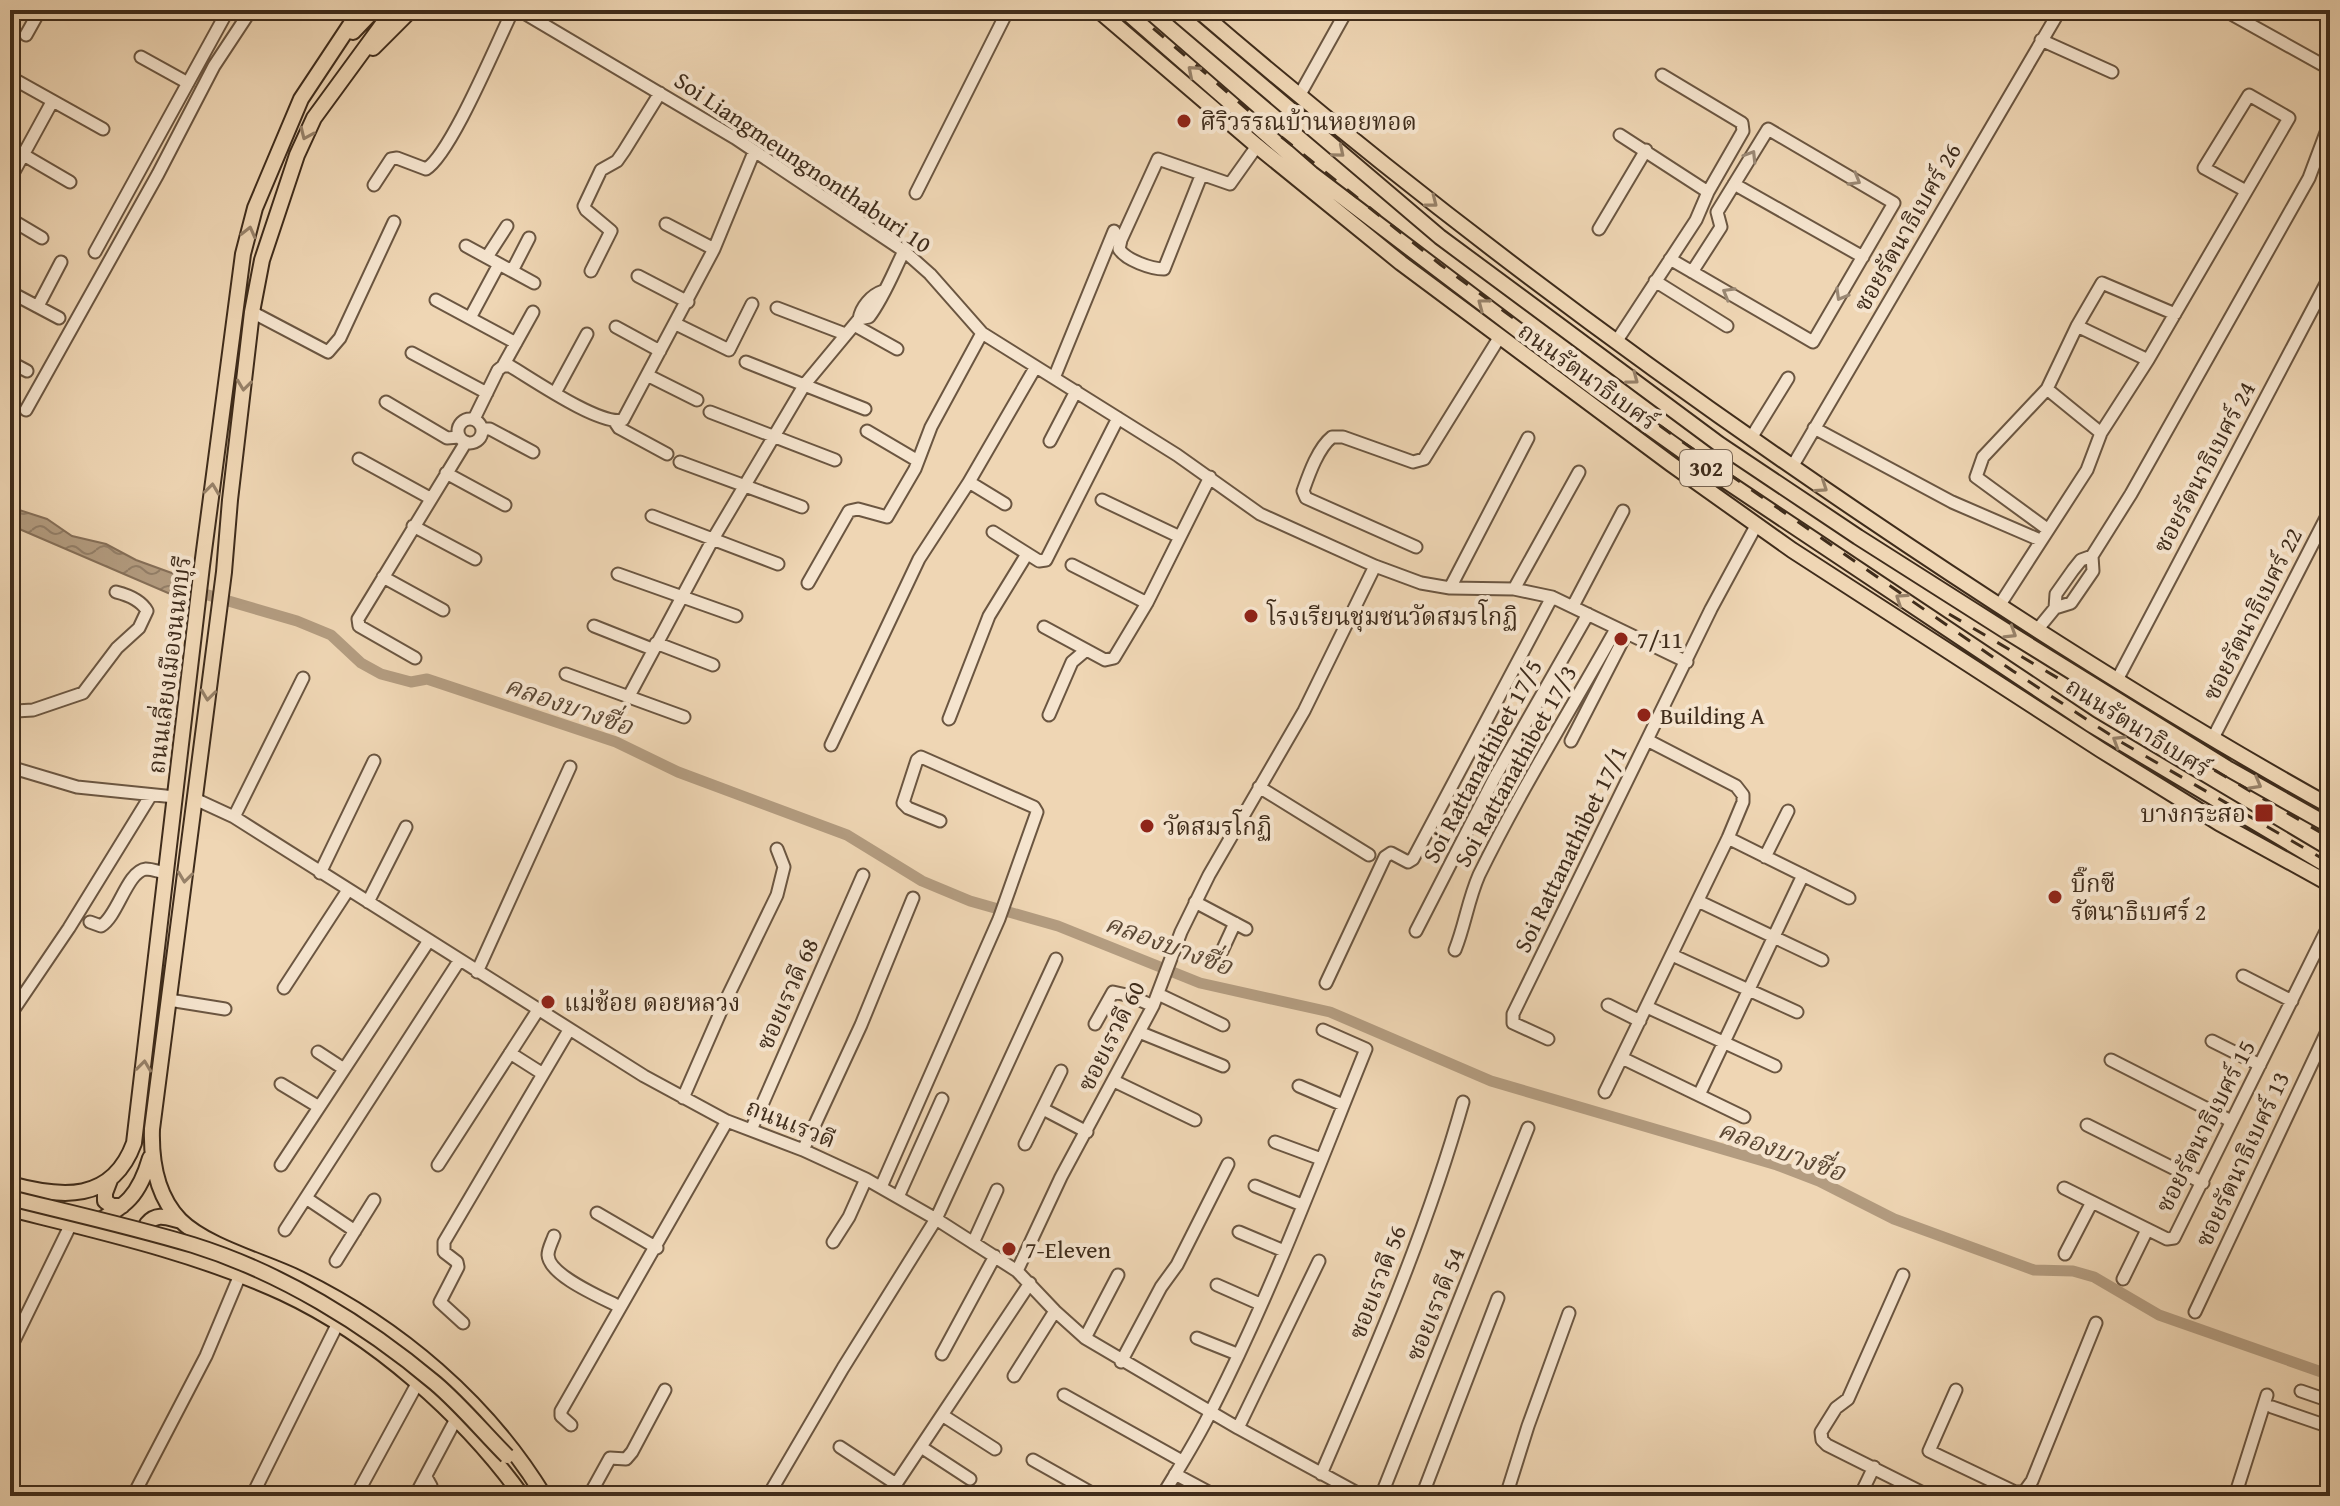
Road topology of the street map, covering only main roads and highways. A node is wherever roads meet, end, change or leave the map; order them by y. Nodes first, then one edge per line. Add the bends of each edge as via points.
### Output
1 (360, 10) edge
2 (374, 10) edge
3 (393, 10) edge
4 (411, 10) edge
5 (1098, 10) edge
6 (1124, 10) edge
7 (1173, 10) edge
8 (1198, 10) edge
9 (325, 61) junction
10 (349, 69) junction
11 (1199, 96) junction
12 (1312, 174) junction
13 (1560, 324) junction
14 (1651, 368) junction
15 (1594, 388) junction
16 (1671, 464) junction
17 (2330, 806) edge
18 (2330, 826) edge
19 (2330, 867) edge
20 (2330, 884) edge
21 (151, 1154) junction
22 (110, 1180) junction
23 (10, 1184) edge
24 (10, 1198) edge
25 (122, 1206) junction
26 (10, 1209) edge
27 (181, 1221) junction
28 (86, 1228) junction
29 (166, 1249) junction
30 (522, 1496) edge
31 (544, 1496) edge

1 - 9 main road
2 - 9 main road
3 - 10 main road
4 - 10 main road
5 - 11 main road, ถนนรัตนาธิเบศร์ / 302
12 -> 6 main road, ถนนรัตนาธิเบศร์ / 302
7 -> 13 main road, ถนนรัตนาธิเบศร์ / 302 via 1440,237
8 -> 14 main road, ถนนรัตนาธิเบศร์ / 302 via 1473,234
22 -> 9 main road, ถนนเลี่ยงเมืองนนทบุรี via 134,1143 246,243 279,146
10 -> 21 main road, ถนนเลี่ยงเมืองนนทบุรี via 314,118 297,155 262,260 252,312
11 - 12 main road
11 - 16 main road, ถนนรัตนาธิเบศร์ / 302 via 1392,255
15 -> 12 main road, ถนนรัตนาธิเบศร์ / 302
13 - 14 main road
13 -> 18 main road, ถนนรัตนาธิเบศร์ / 302 via 1719,444 1858,537 2227,768
14 -> 17 main road, ถนนรัตนาธิเบศร์ / 302 via 1999,606
15 - 16 main road
19 -> 15 main road, ถนนรัตนาธิเบศร์ / 302 via 2077,716
16 - 20 main road, ถนนรัตนาธิเบศร์ / 302 via 1792,550 2101,750
21 - 25 main road, ถนนเลี่ยงเมืองนนทบุรี via 143,1183
21 - 27 main road, ถนนเลี่ยงเมืองนนทบุรี via 161,1192
22 - 23 main road via 85,1192 61,1194
22 - 25 main road via 105,1201
24 - 31 main road, bridge via 194,1245 285,1283 407,1361 455,1401
25 - 28 main road, ถนนเลี่ยงเมืองนนทบุรี
26 - 28 main road
27 - 29 main road via 160,1216 147,1224 147,1231
27 - 31 main road, ถนนเลี่ยงเมืองนนทบุรี via 338,1298 386,1329 465,1397
28 - 29 main road
29 - 30 main road via 284,1294 388,1360 456,1419

